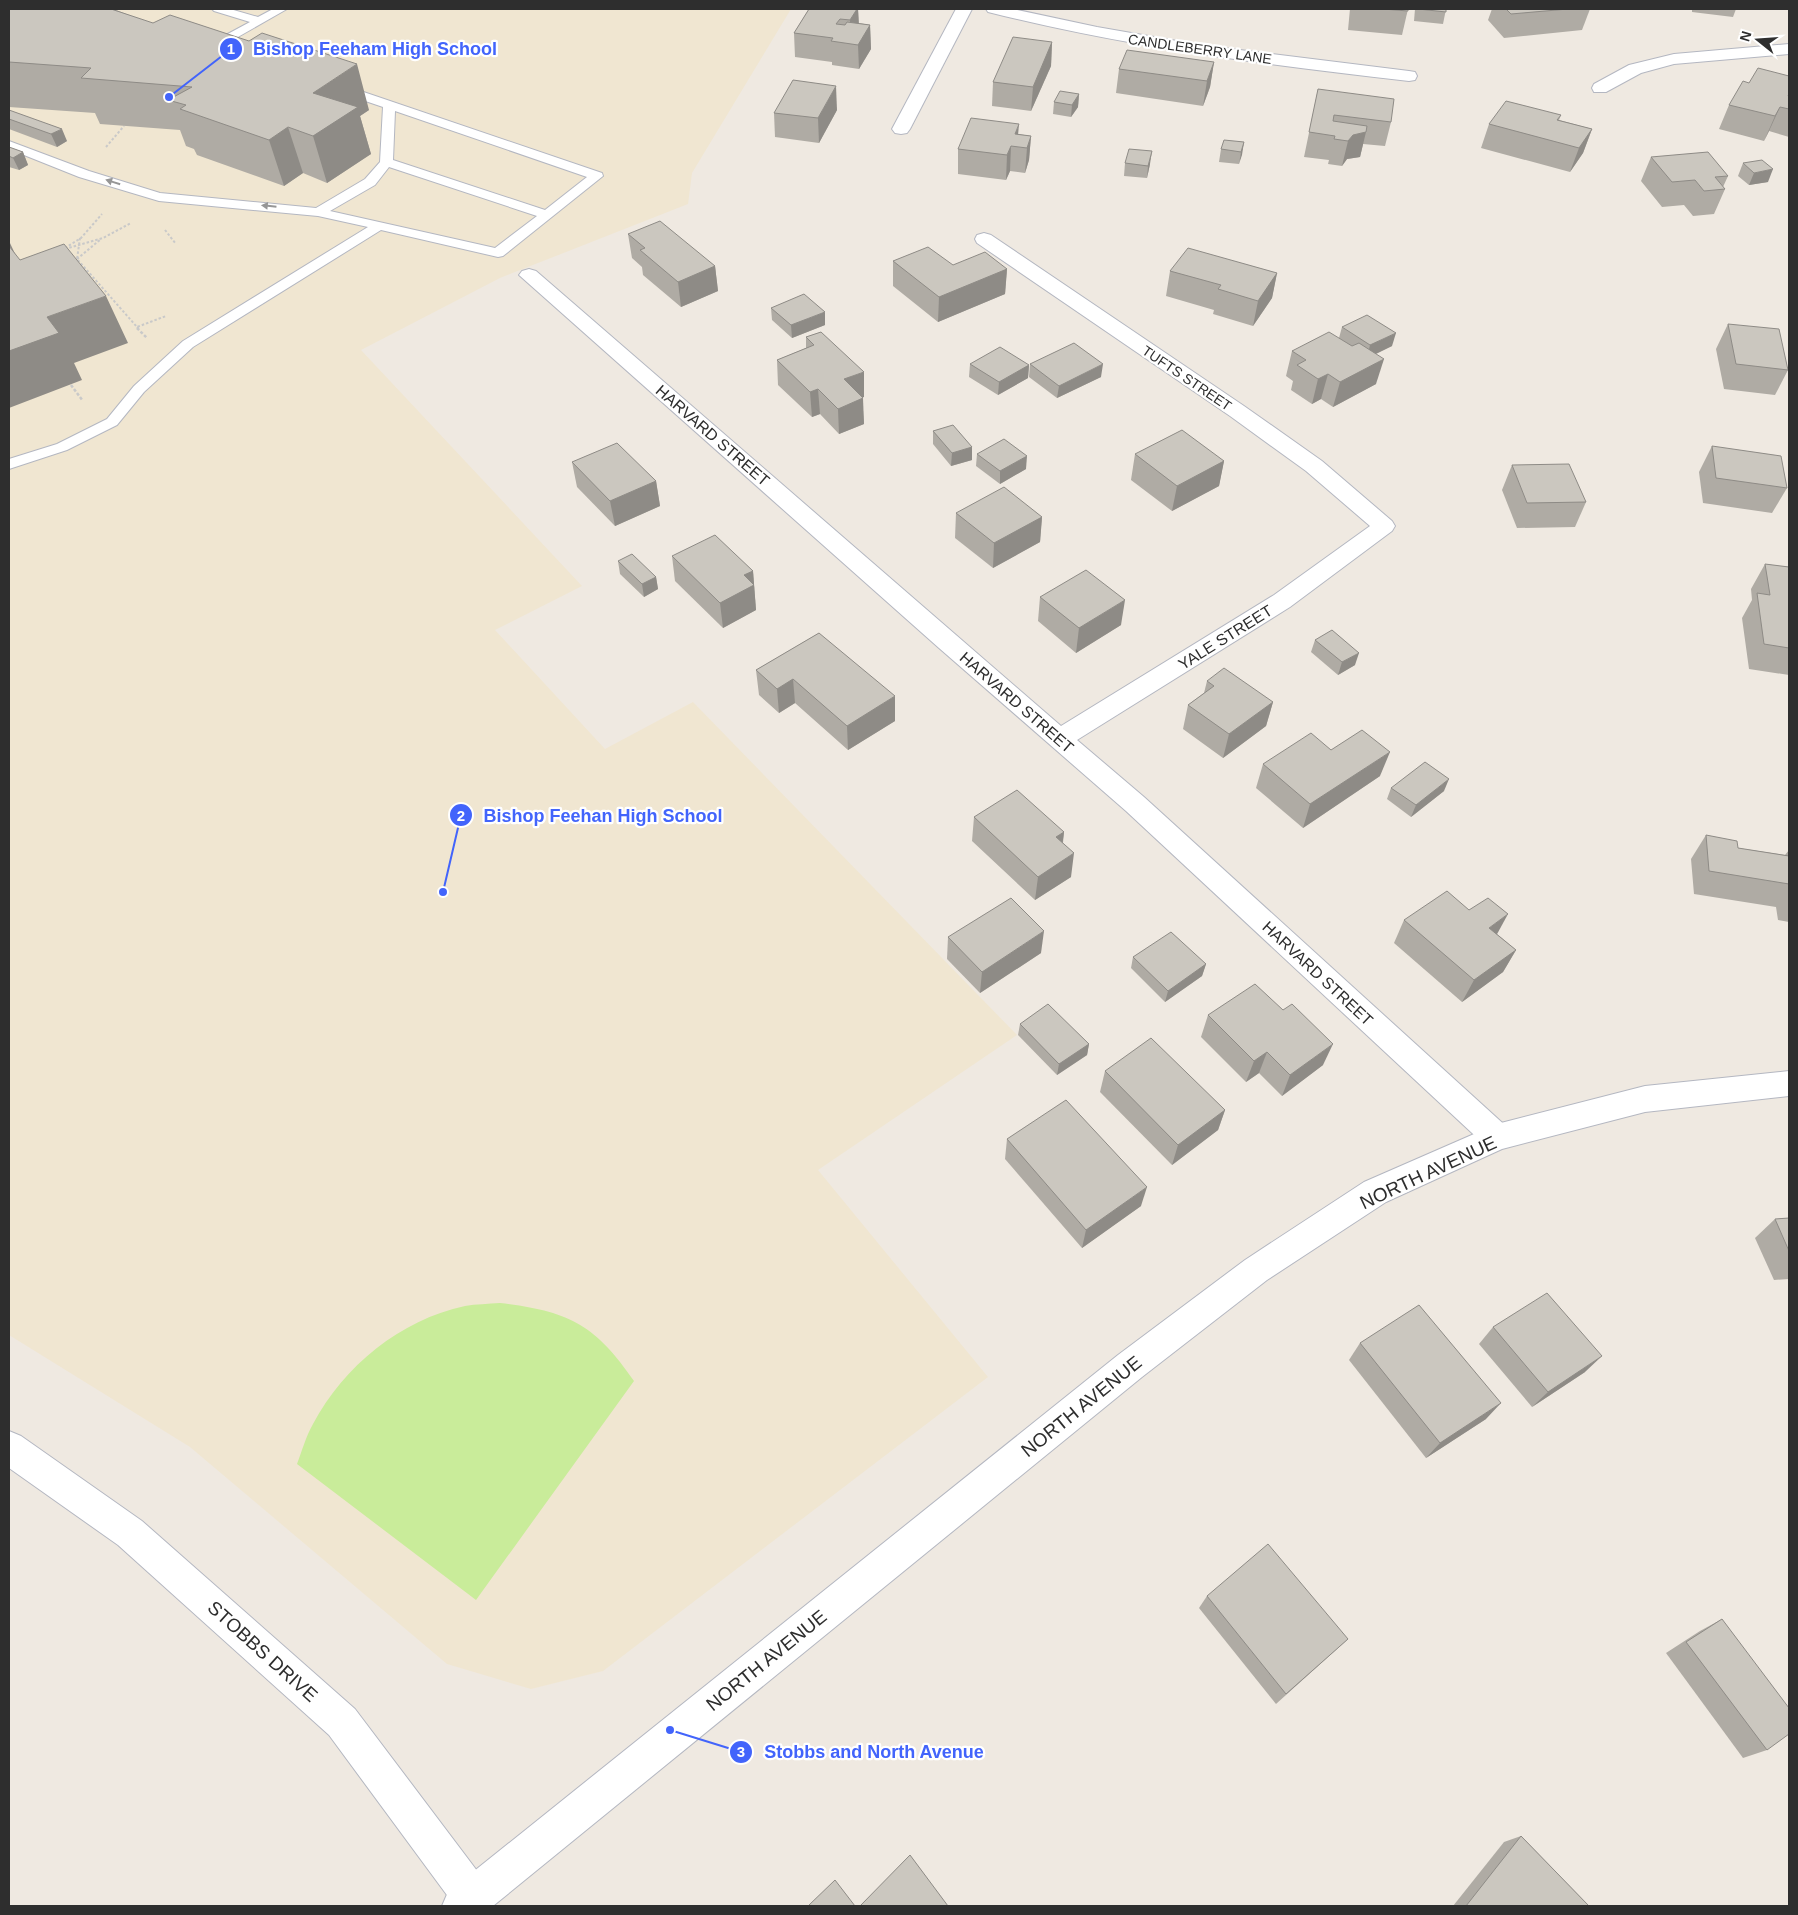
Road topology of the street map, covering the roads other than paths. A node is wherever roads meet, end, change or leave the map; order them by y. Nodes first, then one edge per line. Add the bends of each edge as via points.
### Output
1 (218, 9) edge
2 (281, 9) edge
3 (964, 9) edge
4 (994, 9) edge
5 (259, 21) junction
6 (1789, 50) edge
7 (233, 52) edge
8 (1409, 76) dead end
9 (325, 83) edge
10 (1600, 88) dead end
11 (389, 105) junction
12 (901, 129) dead end
13 (9, 145) edge
14 (386, 162) junction
15 (318, 212) junction
16 (546, 215) junction
17 (381, 225) junction
18 (984, 239) dead end
19 (530, 275) dead end
20 (9, 464) edge
21 (1384, 526) joint
22 (1060, 739) junction
23 (1789, 1083) edge
24 (1497, 1137) junction
25 (9, 1448) edge
26 (468, 1902) edge

1 - 5 lane
2 - 5 lane
3 - 12 street
4 - 8 street, CANDLEBERRY LANE via 1123,38
5 - 7 lane via 211,45
6 - 10 street via 1674,59 1635,69
9 - 11 lane
11 - 14 lane
11 - 16 lane via 597,176
15 -> 13 lane via 159,197 84,174
14 - 15 lane via 370,182
14 - 16 lane
15 - 17 lane
16 - 17 lane via 498,253
17 - 20 lane via 188,344 138,389 112,422 62,447
18 - 21 street, TUFTS STREET via 1306,461
19 - 22 street, HARVARD STREET
21 - 22 street, YALE STREET via 1282,601
22 - 24 street, HARVARD STREET
23 - 24 street, NORTH AVENUE via 1645,1098
24 - 26 street, NORTH AVENUE via 1375,1192 1256,1270 1130,1366
25 - 26 street, STOBBS DRIVE via 130,1533 342,1722

